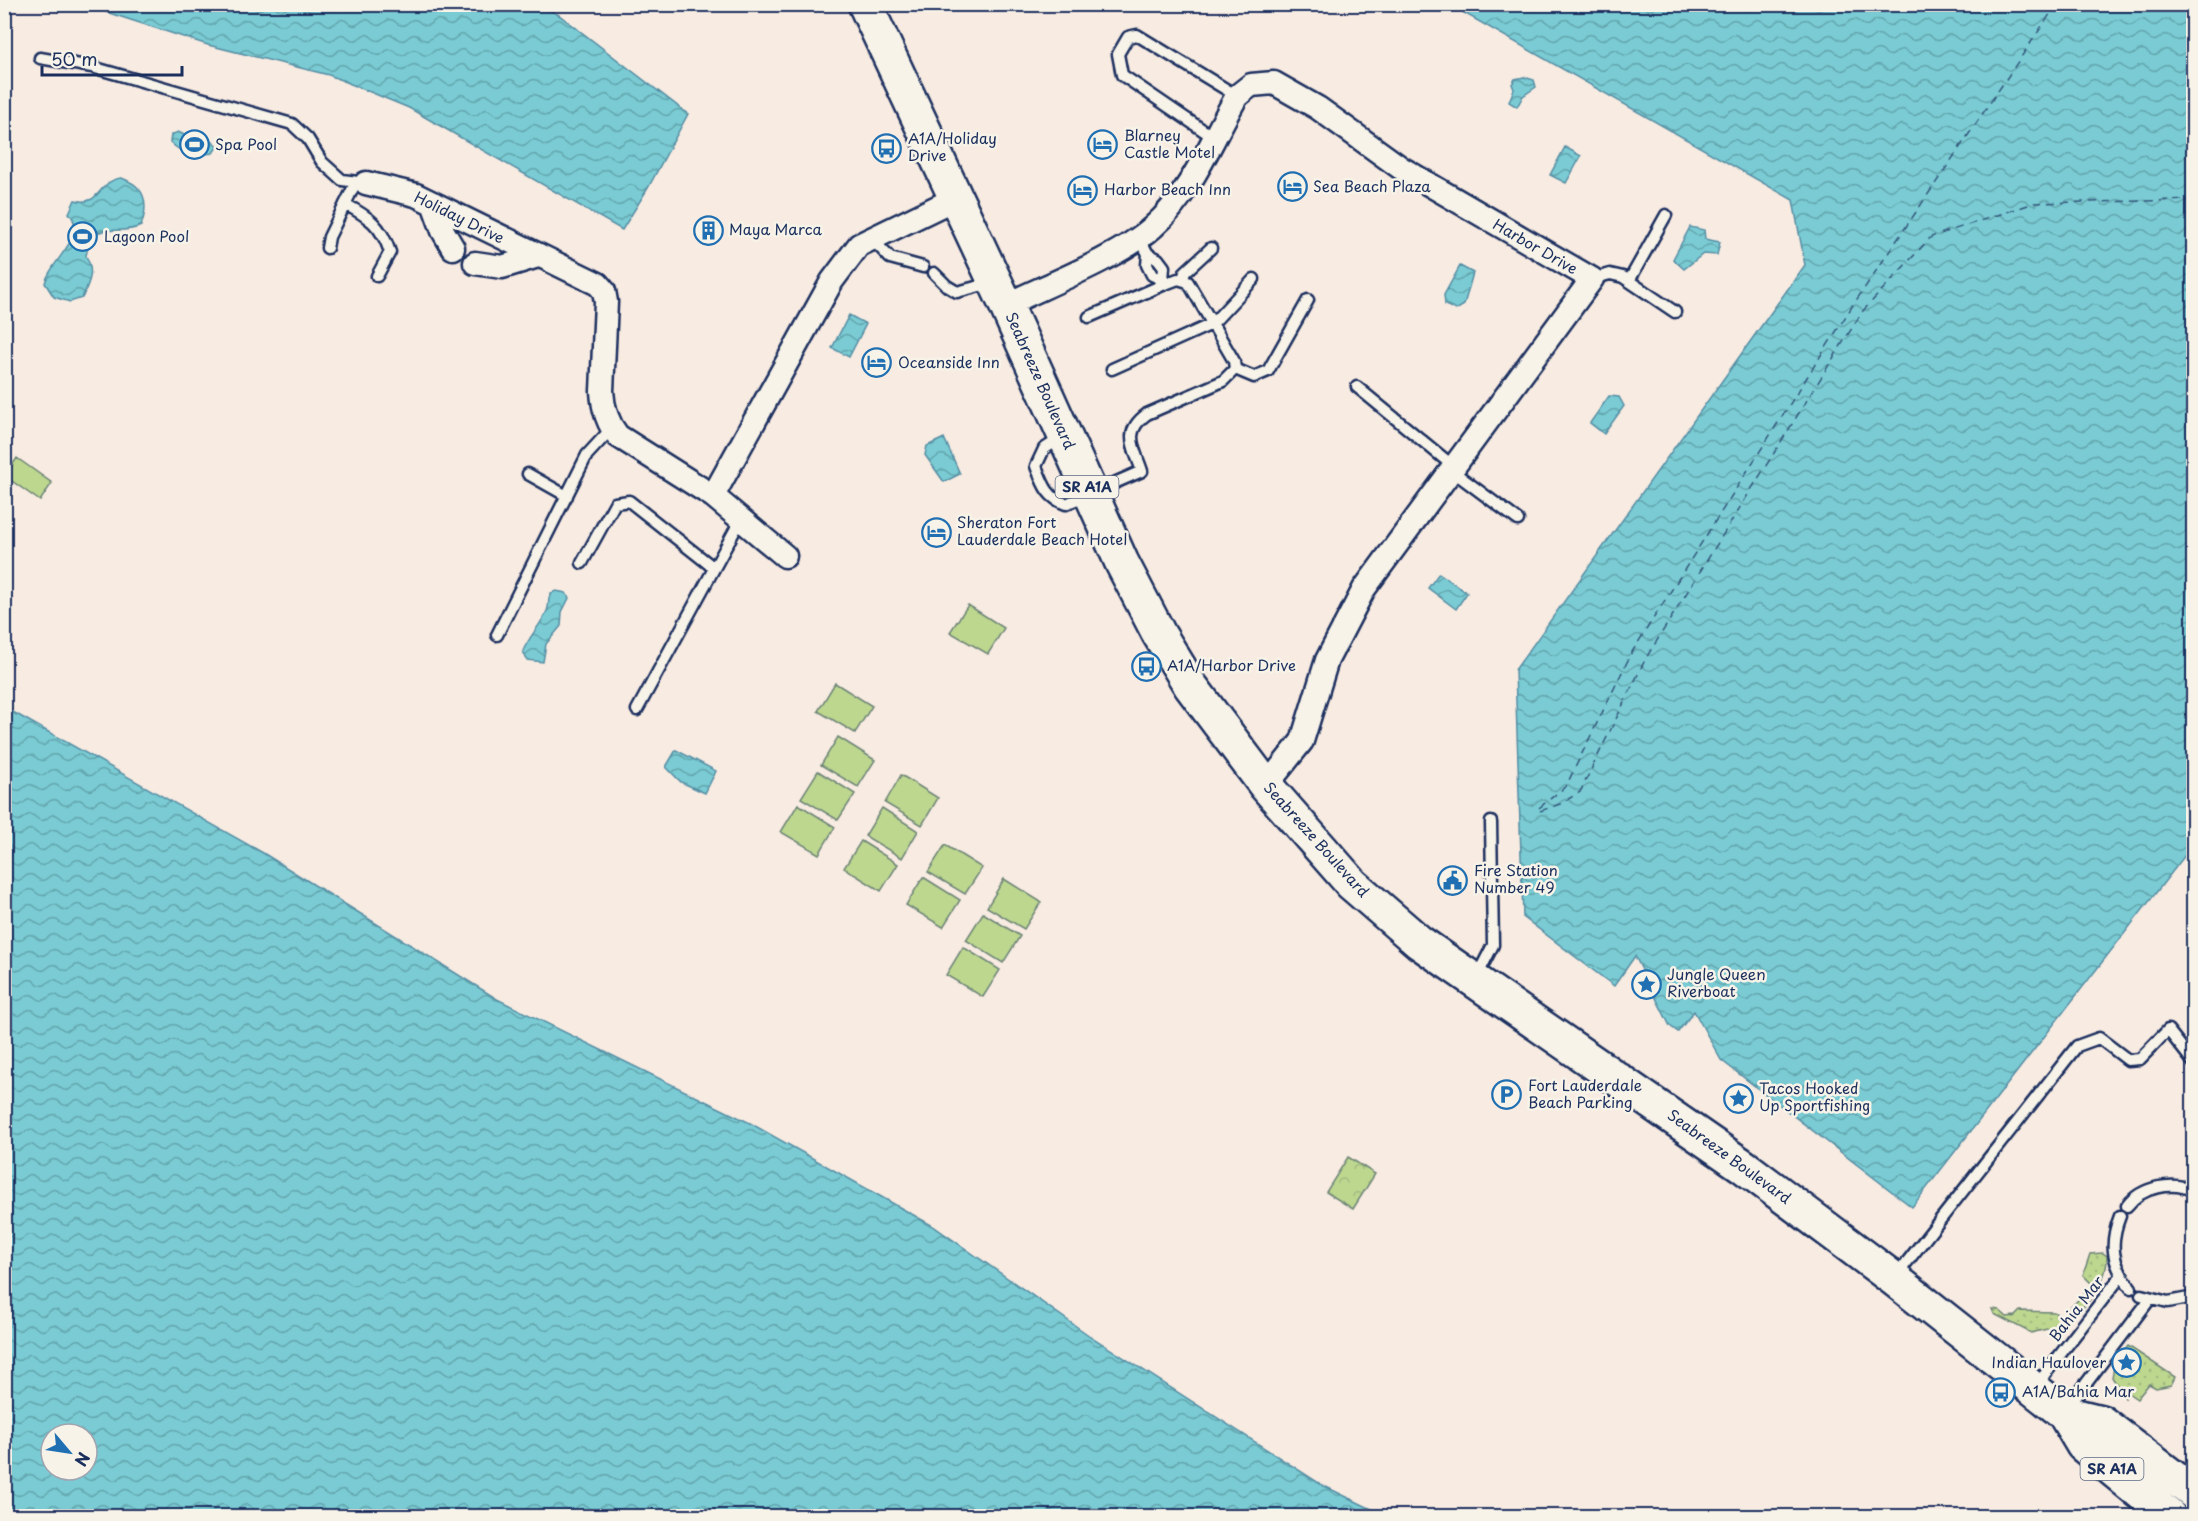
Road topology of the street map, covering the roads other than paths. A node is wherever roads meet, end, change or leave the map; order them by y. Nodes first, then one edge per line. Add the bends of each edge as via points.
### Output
1 (865, 4) edge
2 (40, 58) dead end
3 (1237, 96) junction
4 (1213, 137) junction
5 (361, 182) junction
6 (956, 198) junction
7 (434, 203) junction
8 (345, 204) junction
9 (1666, 215) dead end
10 (872, 239) junction
11 (1143, 245) junction
12 (327, 248) dead end
13 (453, 248) dead end
14 (1211, 248) dead end
15 (538, 256) junction
16 (475, 262) dead end
17 (923, 267) dead end
18 (934, 273) dead end
19 (377, 276) dead end
20 (1183, 279) junction
21 (1254, 279) dead end
22 (1592, 279) junction
23 (1629, 281) junction
24 (1164, 282) junction
25 (1001, 294) junction
26 (1308, 300) dead end
27 (1675, 312) dead end
28 (1089, 317) dead end
29 (1212, 324) junction
30 (1112, 369) dead end
31 (1235, 369) junction
32 (1357, 387) dead end
33 (612, 428) junction
34 (1451, 468) junction
35 (528, 474) dead end
36 (1090, 494) junction
37 (567, 496) junction
38 (713, 496) junction
39 (741, 519) junction
40 (1518, 520) dead end
41 (785, 556) dead end
42 (582, 563) dead end
43 (714, 568) junction
44 (497, 635) dead end
45 (637, 710) dead end
46 (1266, 786) junction
47 (1491, 822) dead end
48 (1475, 981) junction
49 (2193, 1063) edge
50 (2192, 1187) edge
51 (2127, 1206) dead end
52 (2120, 1216) dead end
53 (2121, 1276) junction
54 (1894, 1279) junction
55 (2141, 1294) junction
56 (2193, 1297) edge
57 (2034, 1389) junction
58 (2064, 1413) junction
59 (2193, 1494) edge
60 (2169, 1516) edge

1 - 6 main road, Seabreeze Boulevard / SR A1A
2 - 5 lane, Holiday Drive via 92,67 292,124 342,180
3 - 4 street
3 - 4 lane via 1137,35 1128,37 1118,54 1122,75
3 - 22 street, Harbor Drive via 1251,85 1274,83 1318,108 1401,168
4 - 11 street via 1181,194
5 - 7 street, Holiday Drive
5 - 8 lane
6 - 10 street
6 - 25 main road, Seabreeze Boulevard / SR A1A
7 - 13 street
7 - 15 street, Holiday Drive
8 - 12 lane
8 - 19 lane via 366,215 384,233 390,252
9 - 23 lane
10 - 17 lane via 890,258
10 - 38 street via 859,245 832,281
11 - 24 lane via 1164,267
11 - 25 street via 1113,252
14 - 20 lane via 1185,272
15 - 16 street via 502,267
15 - 33 street, Holiday Drive via 604,291 603,398
18 - 25 lane via 957,292
20 - 24 lane
20 - 29 lane
21 - 29 lane
22 - 23 lane via 1610,274
22 - 34 street, Harbor Drive
23 - 27 lane
24 - 28 lane
25 - 36 main road, Seabreeze Boulevard / SR A1A
26 - 31 lane via 1268,371 1254,377
29 - 30 lane
29 - 31 lane
31 - 36 lane via 1223,381 1136,422 1131,441 1147,469
32 - 34 lane
33 - 37 lane via 587,455
33 - 38 street via 618,436
34 - 40 lane
34 - 46 street, Harbor Drive via 1365,589 1327,660 1302,741
35 - 37 lane
36 - 46 main road, Seabreeze Boulevard / SR A1A via 1159,634 1190,685
37 - 44 lane
38 - 39 street
39 - 41 street
39 - 43 lane
42 - 43 lane via 615,503 629,501
43 - 45 lane
46 - 48 main road, Seabreeze Boulevard / SR A1A via 1352,884 1419,942
47 - 48 lane via 1493,945
48 - 54 main road, Seabreeze Boulevard / SR A1A via 1733,1159
49 - 54 lane via 2168,1030 2140,1059 2128,1060 2099,1038 2077,1046
50 - 51 lane via 2168,1185 2148,1190
52 - 53 lane via 2112,1236 2113,1257
53 - 55 lane
53 - 57 lane, Bahia Mar
54 - 57 main road, Seabreeze Boulevard / SR A1A
55 - 56 lane via 2168,1302
55 - 58 lane
57 - 58 main road, Seabreeze Boulevard / SR A1A
58 - 59 main road, Seabreeze Boulevard / SR A1A via 2102,1422
58 - 60 main road, SR A1A via 2083,1445

